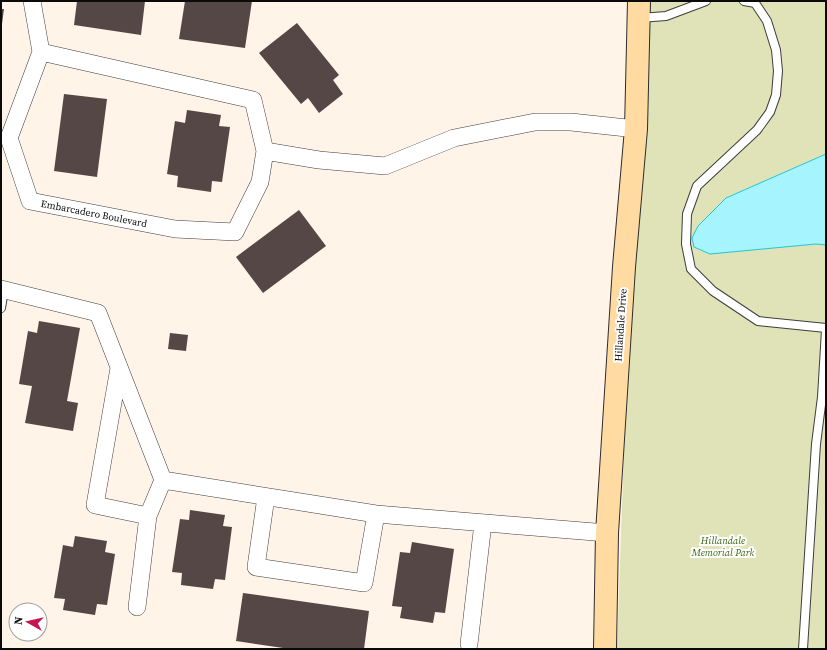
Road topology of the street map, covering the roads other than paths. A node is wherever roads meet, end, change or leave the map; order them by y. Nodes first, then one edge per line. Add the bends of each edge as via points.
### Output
1 (32, 1) edge
2 (706, 1) edge
3 (744, 1) edge
4 (639, 10) edge
5 (41, 52) junction
6 (636, 129) junction
7 (5, 138) edge
8 (265, 151) junction
9 (3, 289) edge
10 (1, 308) edge
11 (826, 329) edge
12 (119, 368) junction
13 (163, 480) junction
14 (266, 497) junction
15 (376, 514) junction
16 (148, 516) junction
17 (483, 523) junction
18 (607, 533) junction
19 (137, 607) dead end
20 (469, 644) dead end
21 (605, 649) edge
22 (803, 649) edge

1 - 5 street
2 - 4 lane via 666,16
3 - 11 lane via 756,3 767,21 776,50 776,95 770,112 757,130 697,186 687,214 686,244 691,269 713,291 758,321
4 - 6 main road, Hillandale Drive
5 - 7 street, Embarcadero Boulevard
5 - 8 street, Embarcadero Boulevard via 253,100
6 - 8 street via 571,122 535,122 454,138 386,166 319,160
6 - 18 main road, Hillandale Drive via 624,268
7 - 8 street, Embarcadero Boulevard via 30,201 174,229 235,232 260,182
9 - 10 lane
9 - 12 street via 98,313
11 - 22 lane
12 - 13 street
12 - 16 street via 95,505
13 - 14 street
13 - 16 street
14 - 15 street
14 - 15 street via 256,567 364,583
15 - 17 street
16 - 19 street
17 - 18 street
17 - 20 street
18 - 21 main road, Hillandale Drive

